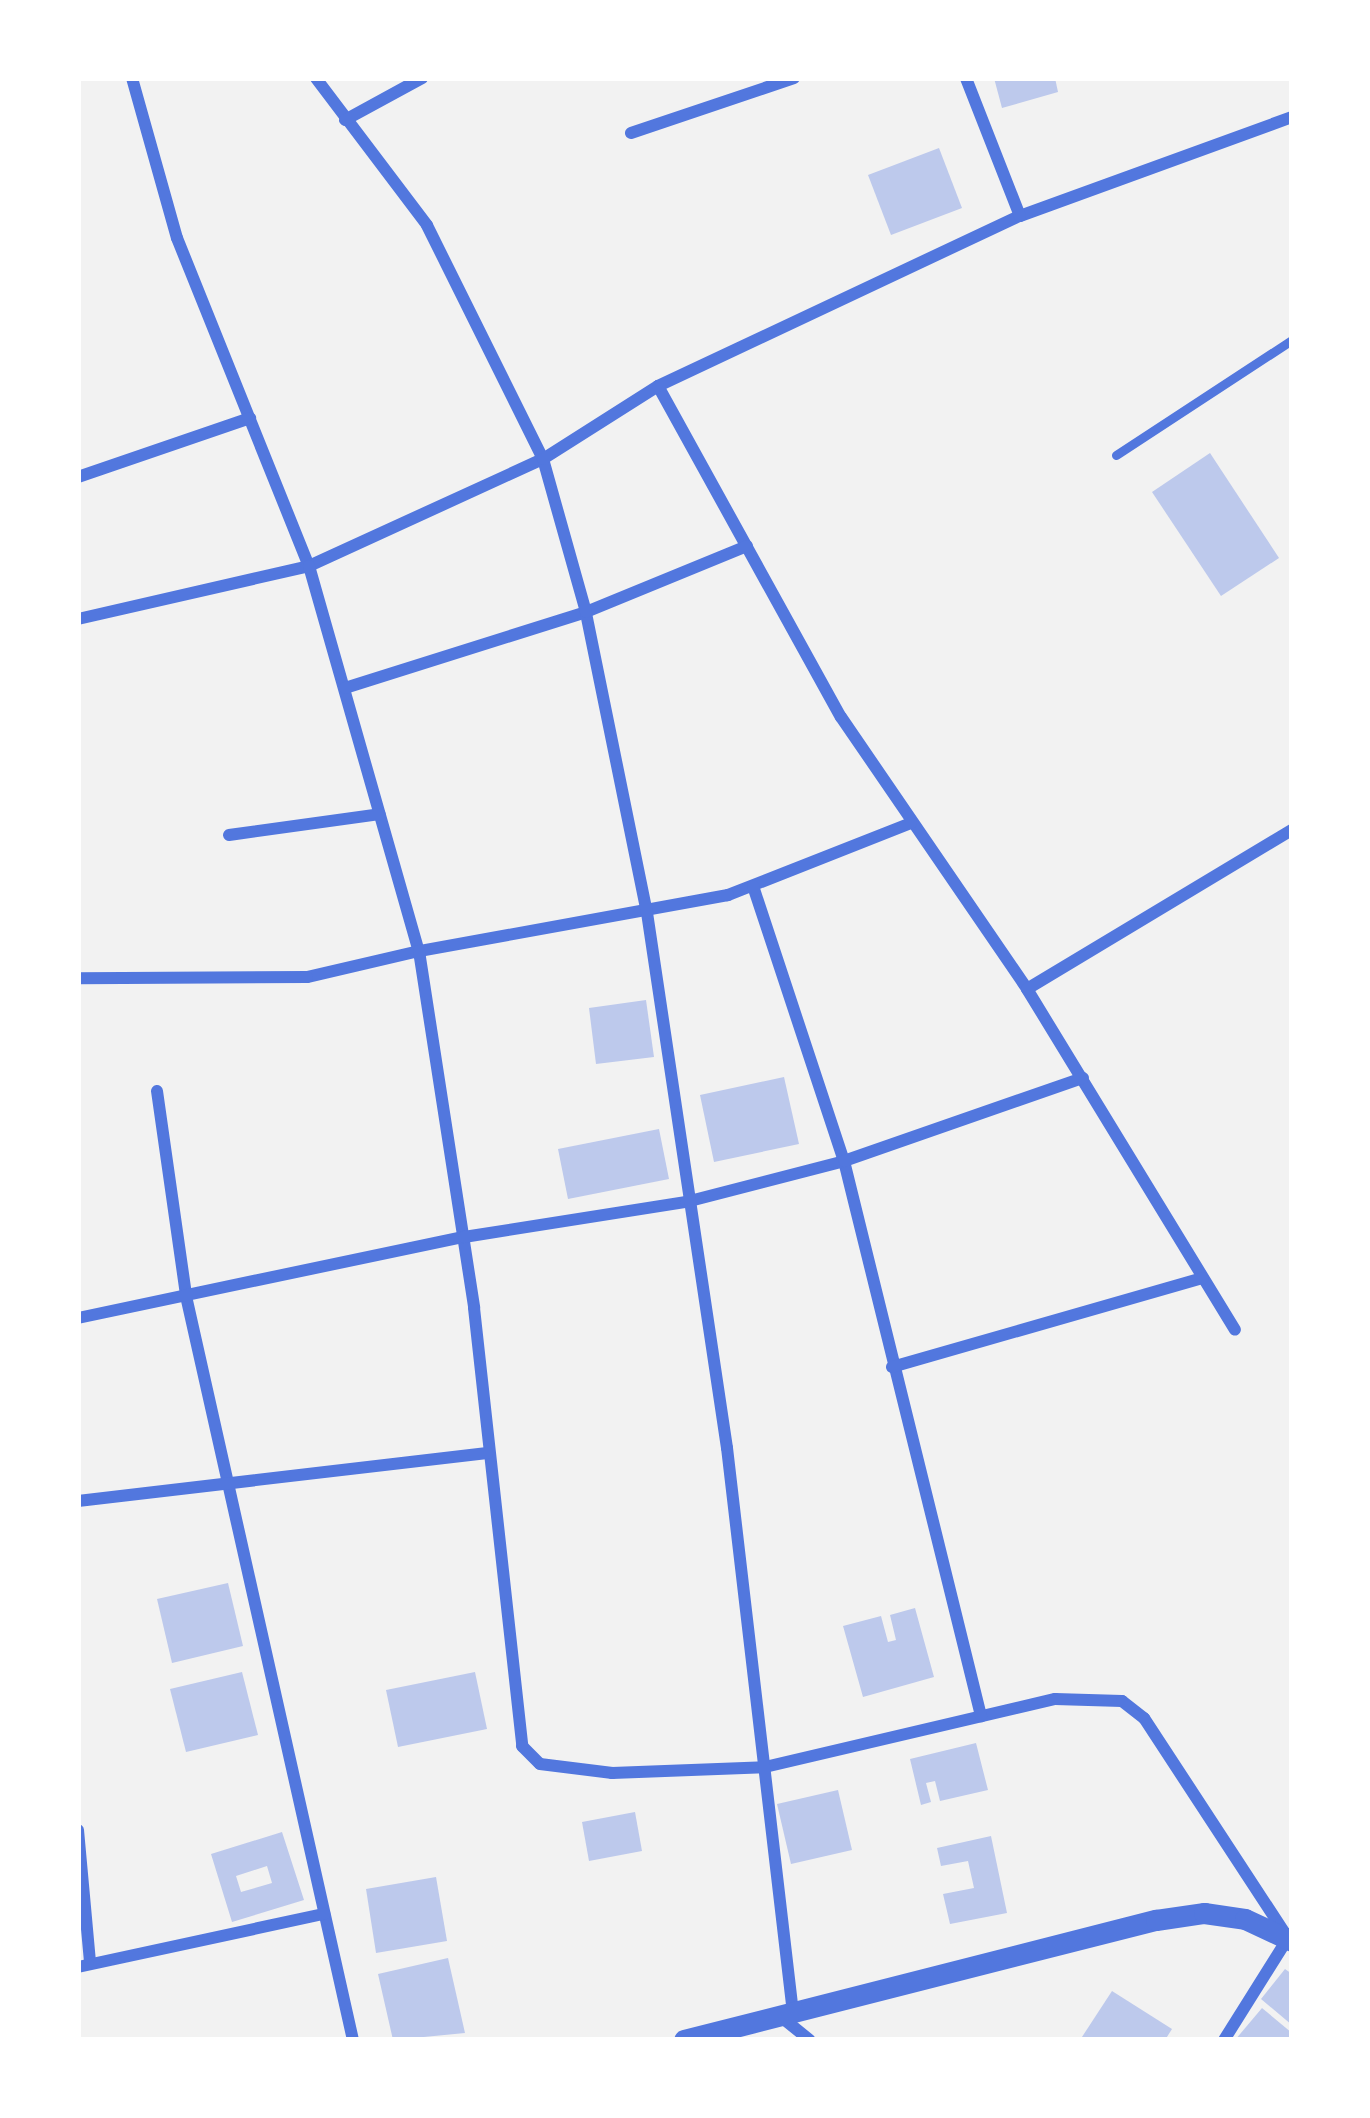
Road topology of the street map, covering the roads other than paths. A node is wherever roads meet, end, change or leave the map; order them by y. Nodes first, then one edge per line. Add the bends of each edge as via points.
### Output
1 (132, 78) edge
2 (316, 78) edge
3 (422, 78) edge
4 (794, 78) edge
5 (965, 78) edge
6 (1292, 117) edge
7 (345, 120) junction
8 (631, 133) dead end
9 (1020, 216) junction
10 (1292, 340) edge
11 (658, 386) junction
12 (250, 418) junction
13 (1116, 455) dead end
14 (543, 459) junction
15 (78, 477) edge
16 (747, 547) junction
17 (309, 566) junction
18 (586, 612) junction
19 (78, 619) edge
20 (344, 688) junction
21 (380, 814) junction
22 (911, 823) junction
23 (1292, 830) edge
24 (230, 835) dead end
25 (753, 886) junction
26 (646, 913) junction
27 (419, 951) junction
28 (78, 978) edge
29 (1027, 989) junction
30 (1083, 1078) junction
31 (157, 1091) dead end
32 (844, 1162) junction
33 (686, 1202) junction
34 (464, 1237) junction
35 (1203, 1278) junction
36 (186, 1296) junction
37 (78, 1318) edge
38 (1235, 1330) dead end
39 (892, 1367) junction
40 (487, 1453) junction
41 (226, 1484) junction
42 (78, 1501) edge
43 (981, 1716) junction
44 (765, 1767) junction
45 (78, 1831) edge
46 (325, 1914) junction
47 (1290, 1940) edge
48 (84, 1965) edge
49 (786, 2015) junction
50 (353, 2040) edge
51 (684, 2040) edge
52 (810, 2040) edge
53 (1224, 2040) edge

1 - 12 street via 177,238
2 - 7 street
3 - 7 street
4 - 8 street
5 - 9 street
6 - 9 street
7 - 14 street via 427,225
9 - 11 street
10 - 13 lane
11 - 14 street
11 - 16 street
12 - 15 street
12 - 17 street
14 - 17 street
14 - 18 street
16 - 18 street
16 - 22 street via 841,717
17 - 19 street
17 - 20 street
18 - 20 street
18 - 26 street
20 - 21 street
21 - 24 street
21 - 27 street
22 - 25 street
22 - 29 street
23 - 29 street
25 - 26 street
25 - 32 street
26 - 27 street
26 - 33 street
27 - 28 street via 307,977
27 - 34 street
29 - 30 street
30 - 32 street
30 - 35 street
31 - 36 street
32 - 33 street
32 - 39 street
33 - 34 street
33 - 44 street via 727,1448
34 - 36 street
34 - 40 street
35 - 38 street
35 - 39 street
36 - 37 street
36 - 41 street
39 - 43 street
40 - 41 street
40 - 44 street via 522,1746 540,1765 612,1773
41 - 42 street
41 - 46 street
43 - 44 street
43 - 47 street via 1084,1696 1122,1701 1144,1718
44 - 49 street
45 - 48 street
46 - 48 street
46 - 50 street
47 - 49 street via 1245,1919 1204,1913
47 - 53 street
49 - 51 street
49 - 52 street

